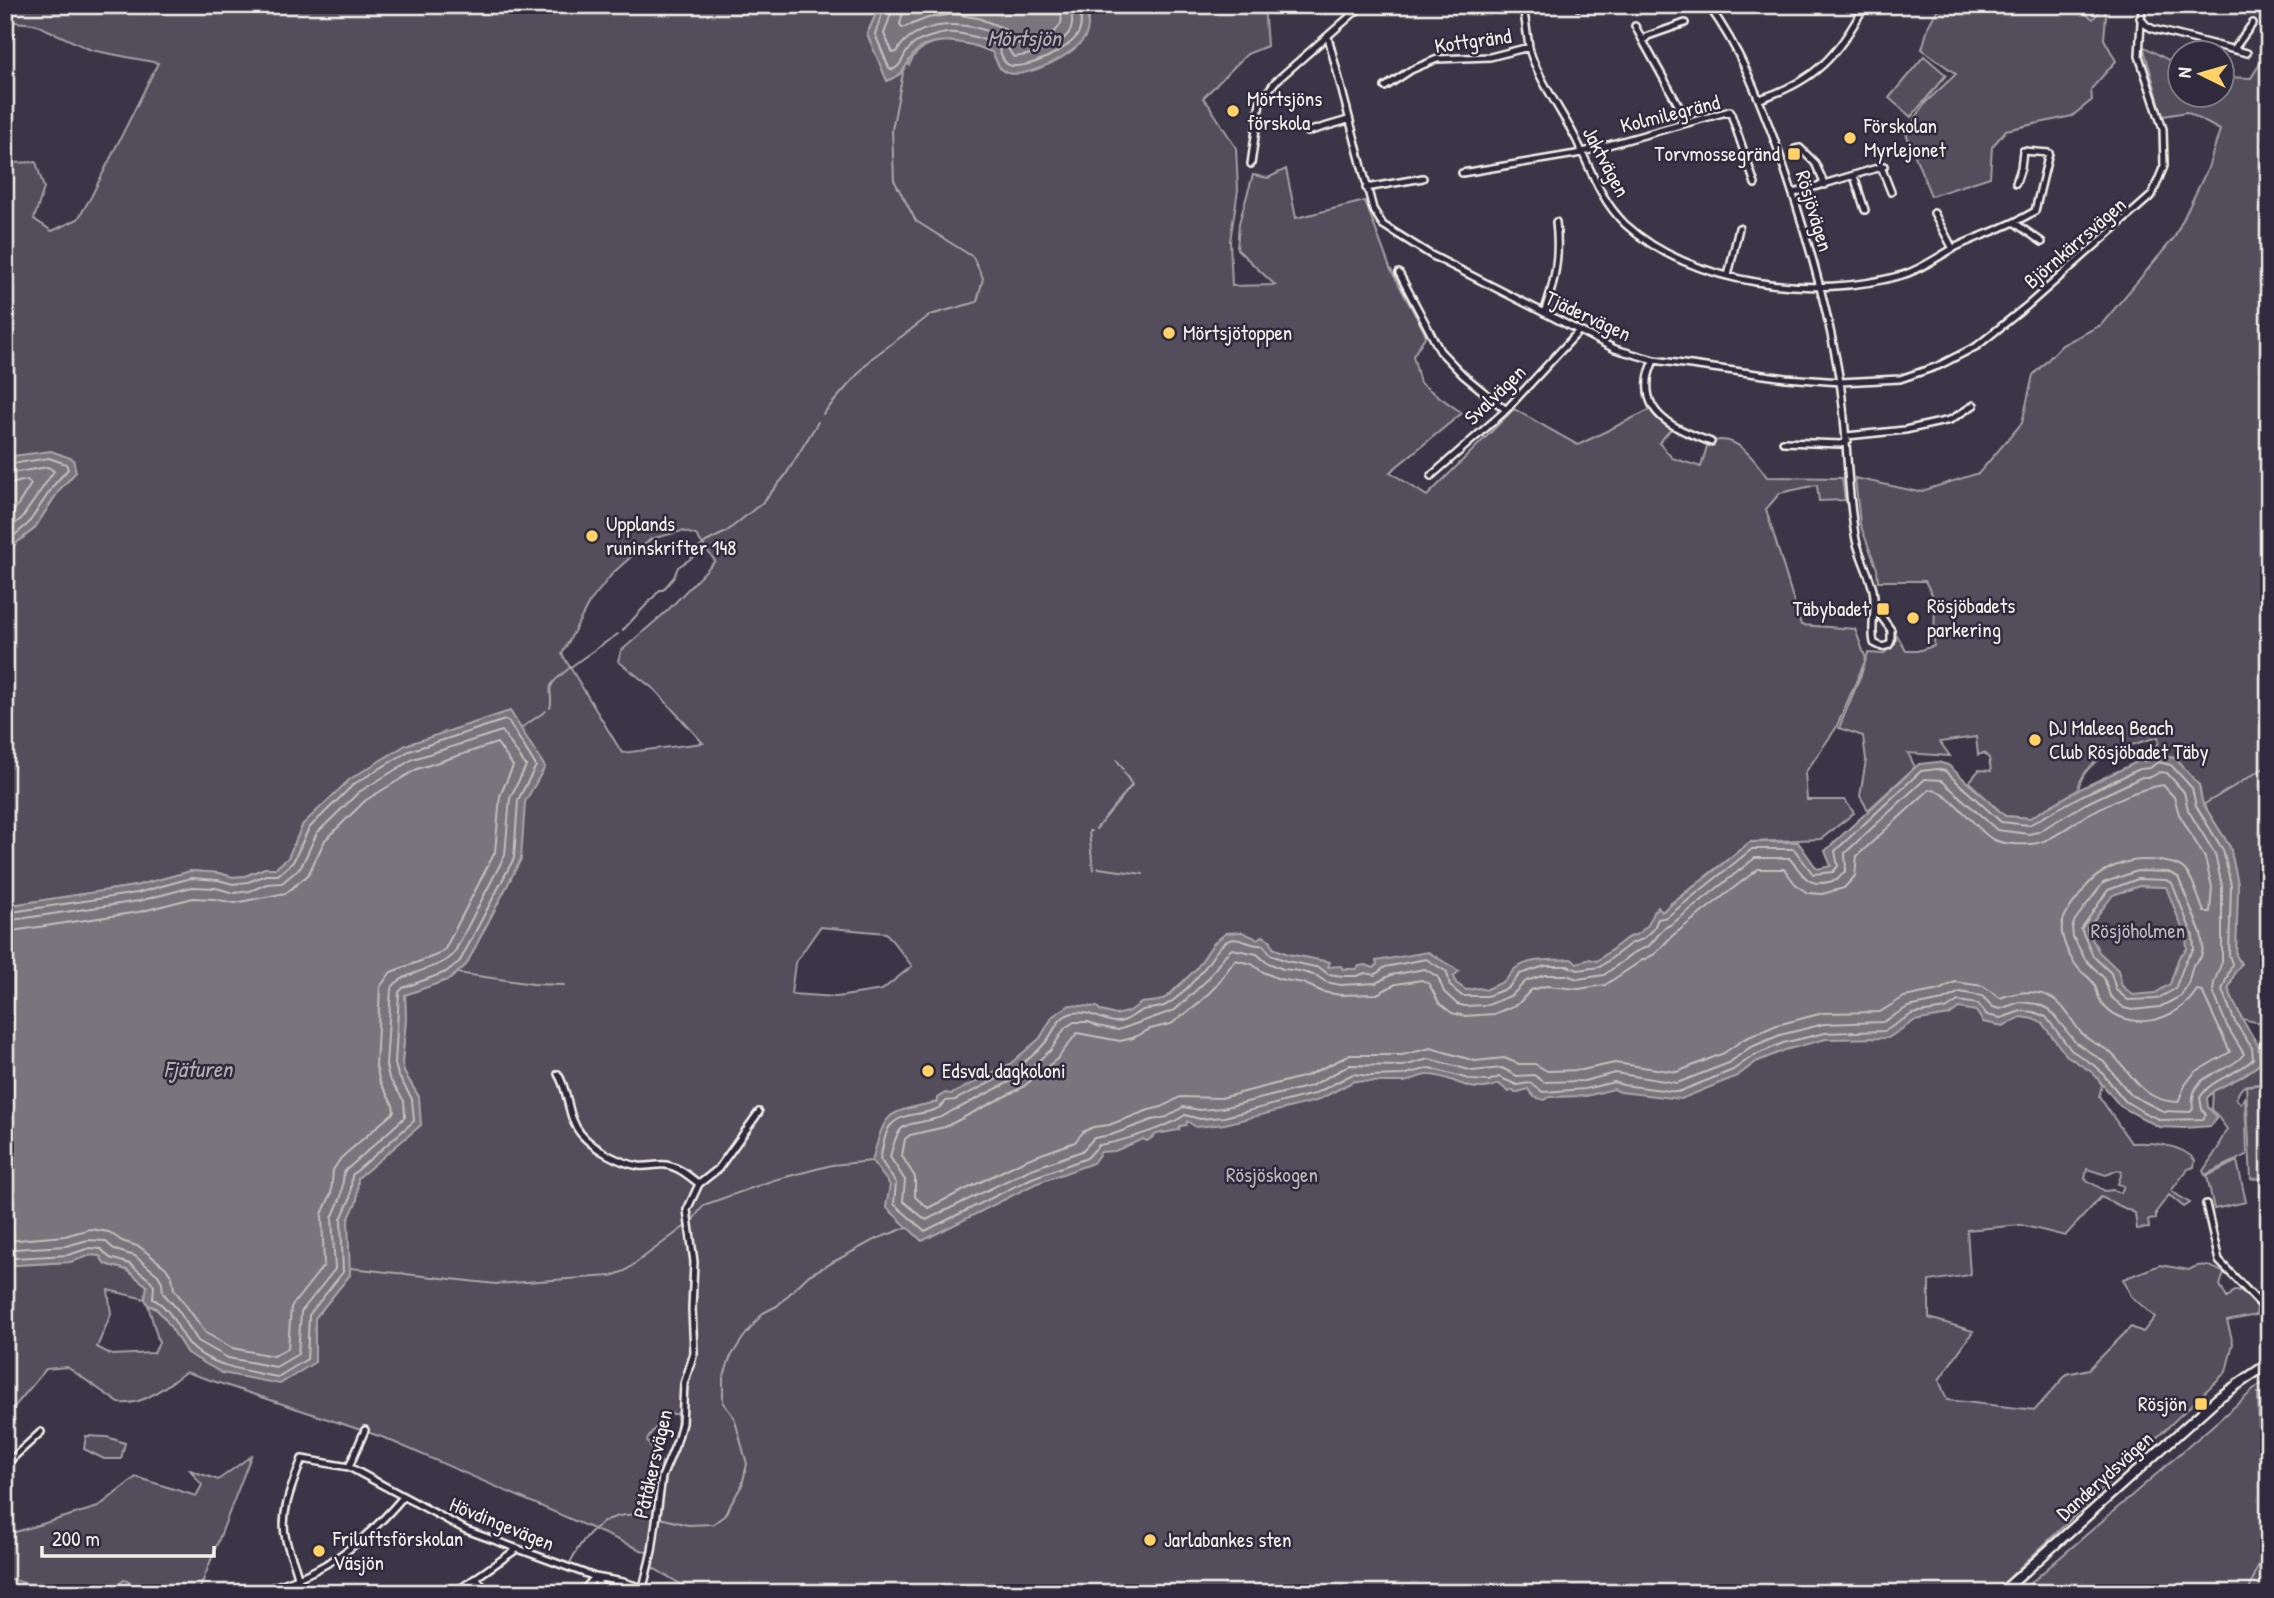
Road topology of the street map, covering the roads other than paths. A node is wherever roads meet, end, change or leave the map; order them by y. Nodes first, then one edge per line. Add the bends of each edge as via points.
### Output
1 (1363, 5) edge
2 (1523, 5) edge
3 (1708, 5) edge
4 (1865, 5) edge
5 (2142, 5) edge
6 (2140, 18) junction
7 (1685, 23) dead end
8 (2253, 23) dead end
9 (1635, 26) dead end
10 (1328, 37) junction
11 (2186, 38) edge
12 (1643, 41) junction
13 (1529, 47) junction
14 (2236, 47) edge
15 (2236, 51) edge
16 (2247, 54) dead end
17 (1385, 87) dead end
18 (1760, 99) junction
19 (1348, 120) junction
20 (1686, 123) junction
21 (1307, 132) dead end
22 (1795, 149) dead end
23 (1582, 152) junction
24 (1251, 164) dead end
25 (1461, 173) dead end
26 (1854, 176) junction
27 (1423, 178) dead end
28 (2015, 183) dead end
29 (1755, 184) dead end
30 (1825, 185) junction
31 (1366, 188) junction
32 (1891, 192) dead end
33 (1794, 193) junction
34 (1865, 210) dead end
35 (1934, 213) dead end
36 (1556, 222) dead end
37 (2015, 223) junction
38 (1739, 228) dead end
39 (2042, 242) dead end
40 (1953, 249) junction
41 (1399, 273) dead end
42 (1728, 276) junction
43 (1820, 287) junction
44 (1544, 313) junction
45 (1578, 332) junction
46 (1654, 360) junction
47 (1840, 382) junction
48 (1973, 405) dead end
49 (1506, 410) junction
50 (1847, 439) junction
51 (1711, 442) dead end
52 (1783, 442) dead end
53 (1430, 476) dead end
54 (1875, 608) junction
55 (558, 1074) dead end
56 (759, 1112) dead end
57 (699, 1184) junction
58 (2206, 1204) dead end
59 (2269, 1313) edge
60 (2269, 1363) edge
61 (365, 1430) dead end
62 (41, 1432) dead end
63 (5, 1465) edge
64 (349, 1467) junction
65 (403, 1497) junction
66 (516, 1549) junction
67 (476, 1577) junction
68 (594, 1577) junction
69 (298, 1580) junction
70 (643, 1588) junction
71 (251, 1593) edge
72 (299, 1593) edge
73 (454, 1593) edge
74 (488, 1593) edge
75 (582, 1593) edge
76 (604, 1593) edge
77 (650, 1593) edge
78 (2001, 1593) edge

1 - 10 street
2 - 13 street, Jaktvägen
3 - 18 street, Rösjövägen via 1739,51
4 - 18 street via 1834,55 1817,71
5 - 6 street, Björnkärrsvägen
6 - 11 street via 2146,25
6 - 47 street, Björnkärrsvägen via 2139,56 2163,129 2164,166 2152,195 1977,346 1900,379
7 - 12 street
8 - 14 street
9 - 12 street
10 - 19 street, Tjädervägen
10 - 24 street via 1275,82 1260,103
12 - 20 street
13 - 17 street, Kottgränd via 1490,57 1437,59
13 - 23 street, Jaktvägen
15 - 16 street
18 - 33 street, Rösjövägen
19 - 21 street
19 - 31 street, Tjädervägen
20 - 23 street, Kolmilegränd
20 - 29 street, Kolmilegränd via 1730,111
22 - 30 street via 1800,148 1815,163
23 - 25 street, Kolmilegränd
23 - 42 street, Jaktvägen via 1603,197 1625,223 1679,261
26 - 30 street
26 - 32 street via 1883,168
26 - 34 street
27 - 31 street
28 - 37 street, Jaktvägen via 2023,151 2049,153 2035,211
30 - 33 street
31 - 44 street, Tjädervägen via 1383,225
33 - 43 street, Rösjövägen
35 - 40 street
36 - 44 street via 1555,280
37 - 39 street
37 - 40 street, Jaktvägen
38 - 42 street
40 - 43 street, Jaktvägen via 1904,275
41 - 49 street via 1440,351
42 - 43 street, Jaktvägen
43 - 47 street, Rösjövägen
44 - 45 street, Tjädervägen
45 - 46 street, Tjädervägen
45 - 49 street, Svalvägen
46 - 47 street, Tjädervägen
46 - 51 street via 1647,381 1649,398 1661,418
47 - 50 street, Rösjövägen
48 - 50 street via 1950,420
49 - 53 street, Svalvägen
50 - 52 street via 1841,444
50 - 54 street, Rösjövägen via 1857,543
54 - 54 street, Rösjövägen via 1874,643 1887,646 1891,630
55 - 57 street via 574,1124 597,1148 638,1166 667,1165 686,1172
56 - 57 street, Påtåkersvägen via 718,1169
57 - 70 street, Påtåkersvägen via 686,1215 694,1262 694,1353 684,1384 682,1423 662,1477
58 - 59 street via 2219,1261
60 - 78 main road, Danderydsvägen via 2218,1398
61 - 64 street
62 - 63 street
64 - 65 street, Hövdingevägen
64 - 69 street, Hövdingevägen via 302,1459 285,1518 285,1536
65 - 66 street, Hövdingevägen via 466,1530
65 - 69 street via 352,1549
66 - 67 street
66 - 68 street, Hövdingevägen
67 - 73 street
67 - 74 street
68 - 70 street, Hövdingevägen
68 - 75 street
68 - 76 street
69 - 71 street
69 - 72 street
70 - 77 street, Hövdingevägen

